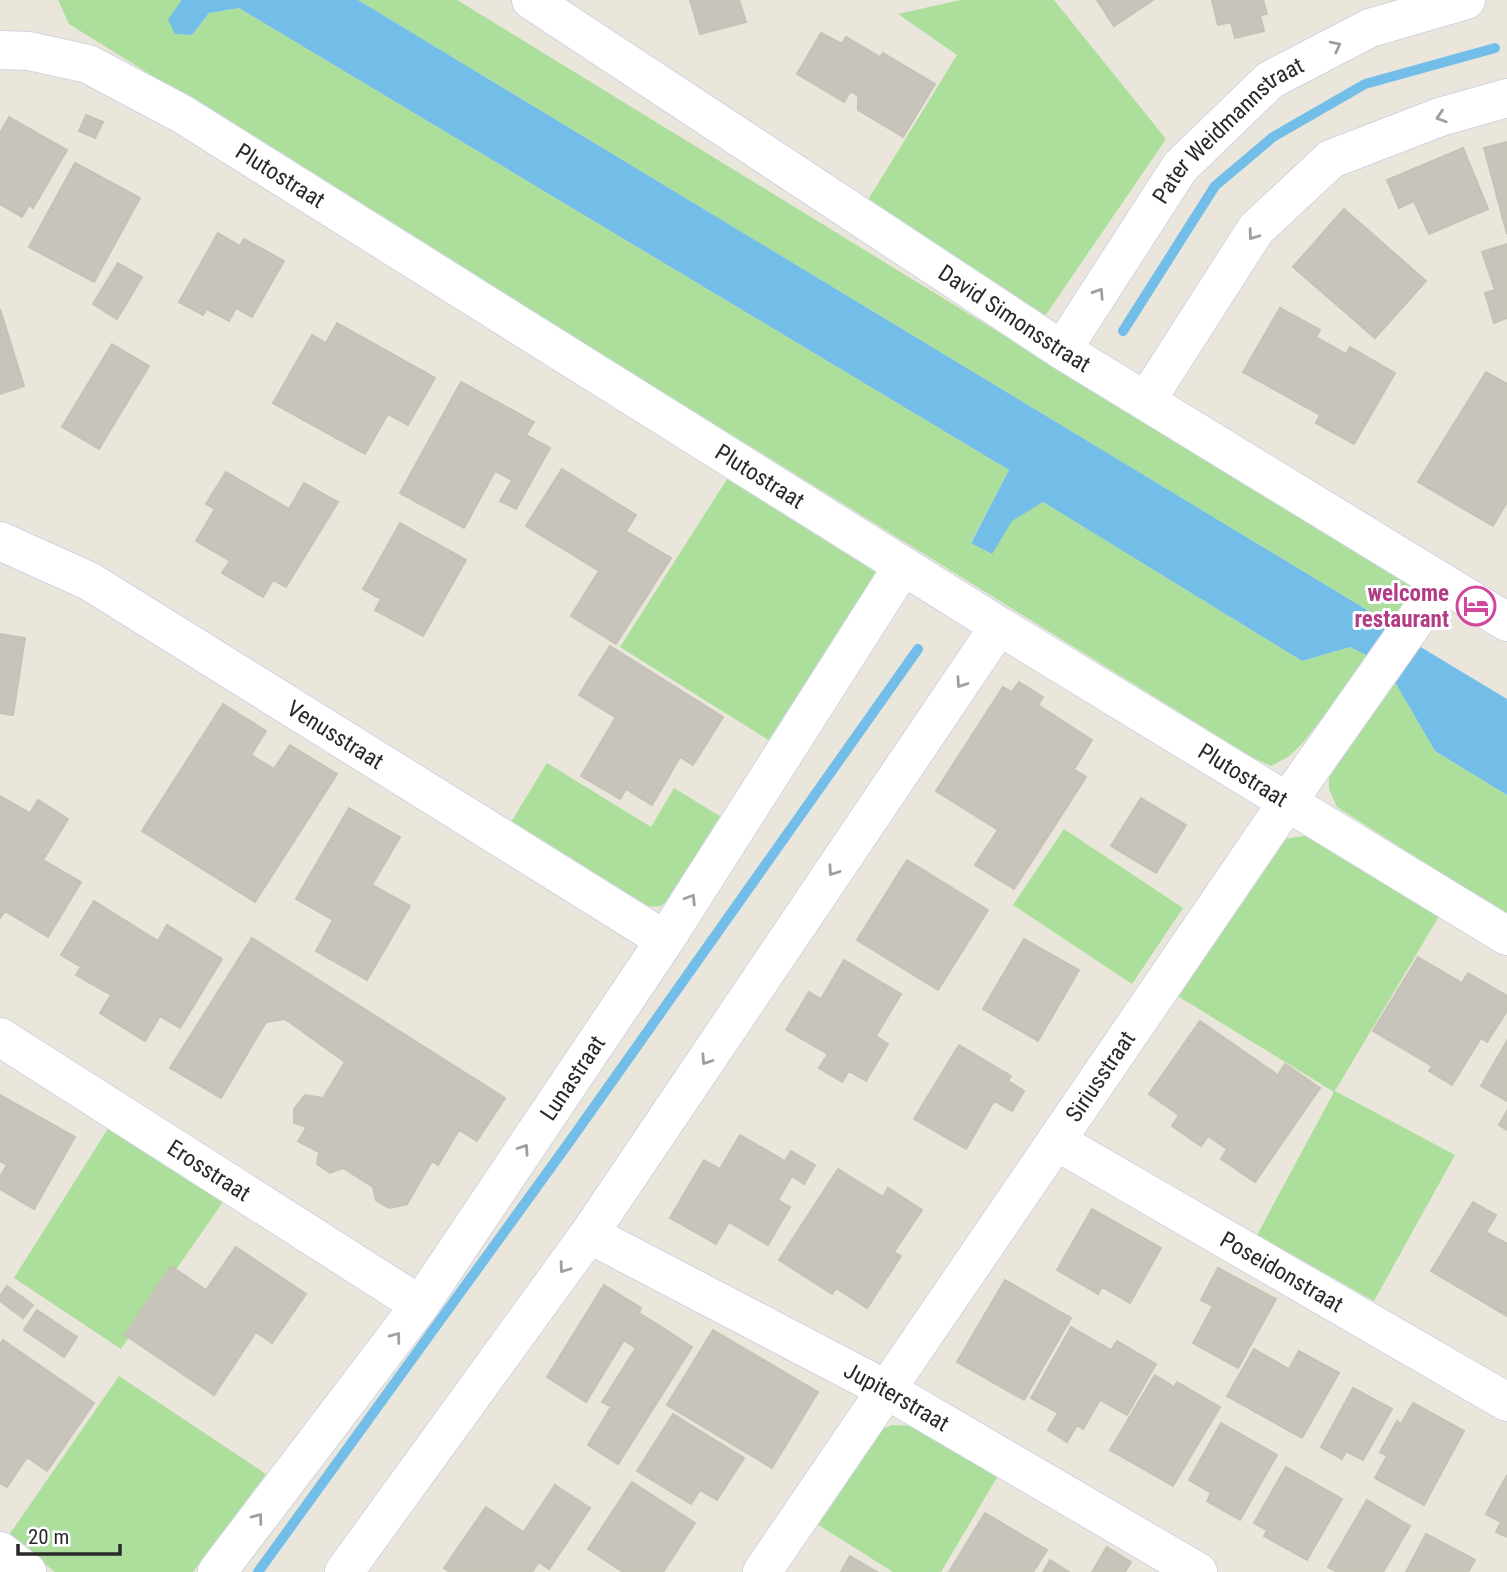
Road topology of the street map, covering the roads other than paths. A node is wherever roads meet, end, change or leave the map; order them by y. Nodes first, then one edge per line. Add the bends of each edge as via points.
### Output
1 (531, 0) edge
2 (1466, 0) edge
3 (0, 50) edge
4 (1507, 99) edge
5 (1062, 350) junction
6 (1146, 401) junction
7 (0, 541) edge
8 (903, 566) junction
9 (1430, 597) junction
10 (1507, 622) edge
11 (999, 626) junction
12 (1287, 801) junction
13 (1507, 936) edge
14 (665, 940) junction
15 (0, 1037) edge
16 (1056, 1141) junction
17 (589, 1234) junction
18 (420, 1305) junction
19 (887, 1390) junction
20 (1507, 1402) edge
21 (0, 1551) edge
22 (27, 1572) edge
23 (216, 1572) edge
24 (344, 1572) edge
25 (762, 1572) edge
26 (1198, 1572) edge

1 - 5 street, David Simonsstraat
5 -> 2 street, Pater Weidmannstraat via 1180,167 1270,80 1370,29
3 - 8 street, Plutostraat via 29,51 88,64 181,114
4 -> 6 street via 1440,117 1331,159 1256,229
5 - 6 street, David Simonsstraat
6 - 9 street, David Simonsstraat
7 - 14 street, Venusstraat via 89,581
8 - 11 street, Plutostraat
14 -> 8 street, Lunastraat
9 - 10 street, David Simonsstraat
9 - 12 street, Siriusstraat
11 - 12 street, Plutostraat
11 -> 17 street
12 - 13 street, Plutostraat
12 - 16 street, Siriusstraat
18 -> 14 street, Lunastraat
15 - 18 street, Erosstraat
16 - 19 street, Siriusstraat
16 - 20 street, Poseidonstraat
17 - 19 street, Jupiterstraat
17 -> 24 street
23 -> 18 street, Lunastraat
19 - 25 street, Siriusstraat
19 - 26 street, Jupiterstraat
21 - 22 street

